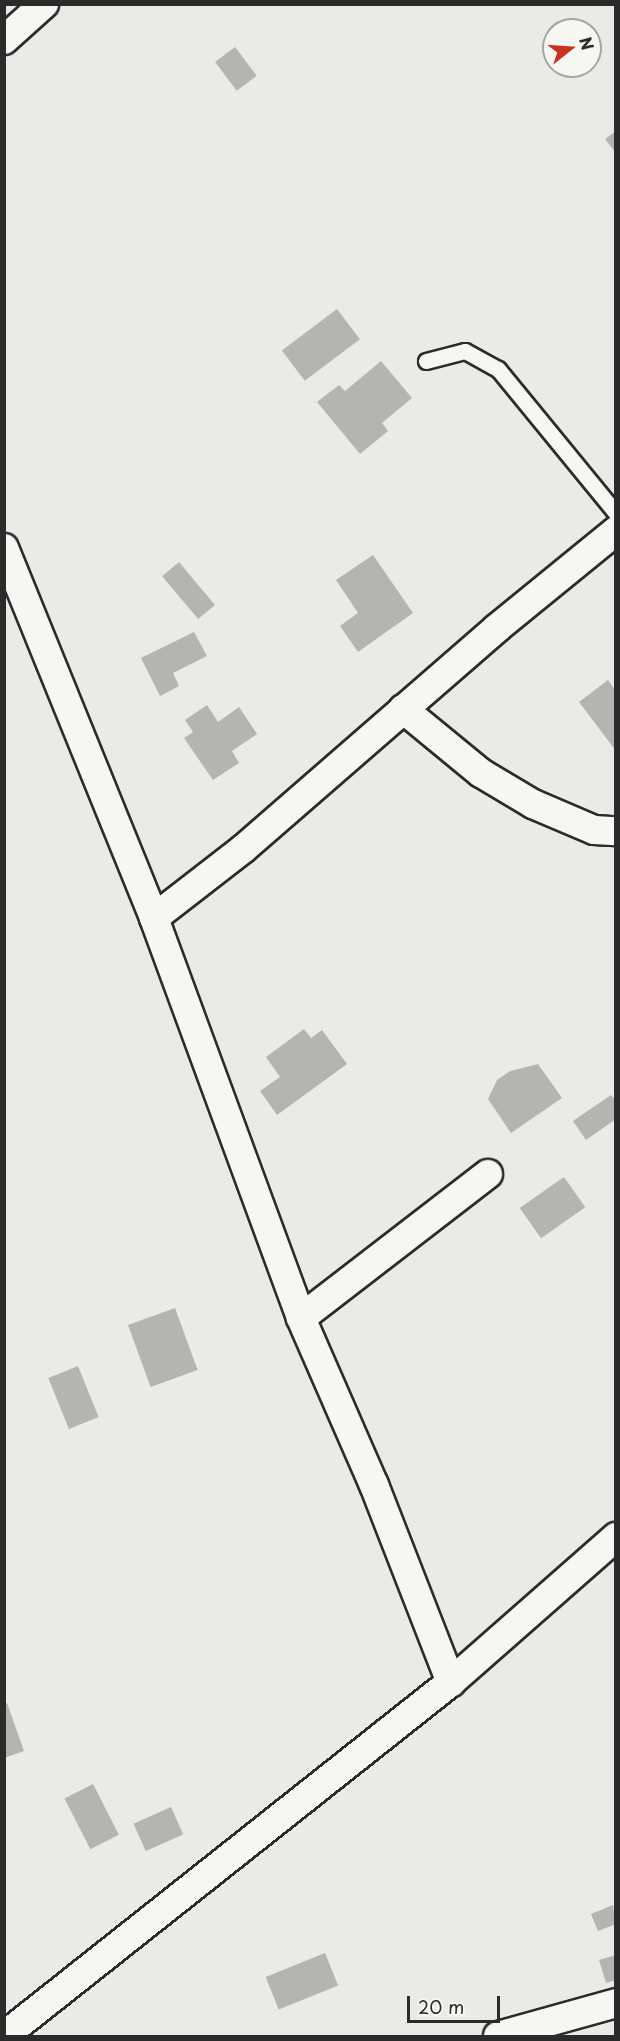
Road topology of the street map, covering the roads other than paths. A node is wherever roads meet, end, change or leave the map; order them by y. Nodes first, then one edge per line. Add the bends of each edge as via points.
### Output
1 (44, 4) edge
2 (4, 40) edge
3 (426, 361) dead end
4 (615, 513) edge
5 (615, 531) edge
6 (4, 548) edge
7 (404, 709) junction
8 (615, 831) edge
9 (154, 918) junction
10 (488, 1174) dead end
11 (301, 1318) junction
12 (615, 1537) edge
13 (451, 1682) junction
14 (615, 2004) edge
15 (4, 2036) edge
16 (498, 2037) edge

1 - 2 street
3 - 4 lane via 465,351 498,369
5 - 7 street
6 - 9 street
7 - 8 street via 481,773 533,804 594,830
7 - 9 street via 243,849
9 - 11 street
10 - 11 street
11 - 13 street via 374,1485
12 - 13 street
13 - 15 street
14 - 16 street

